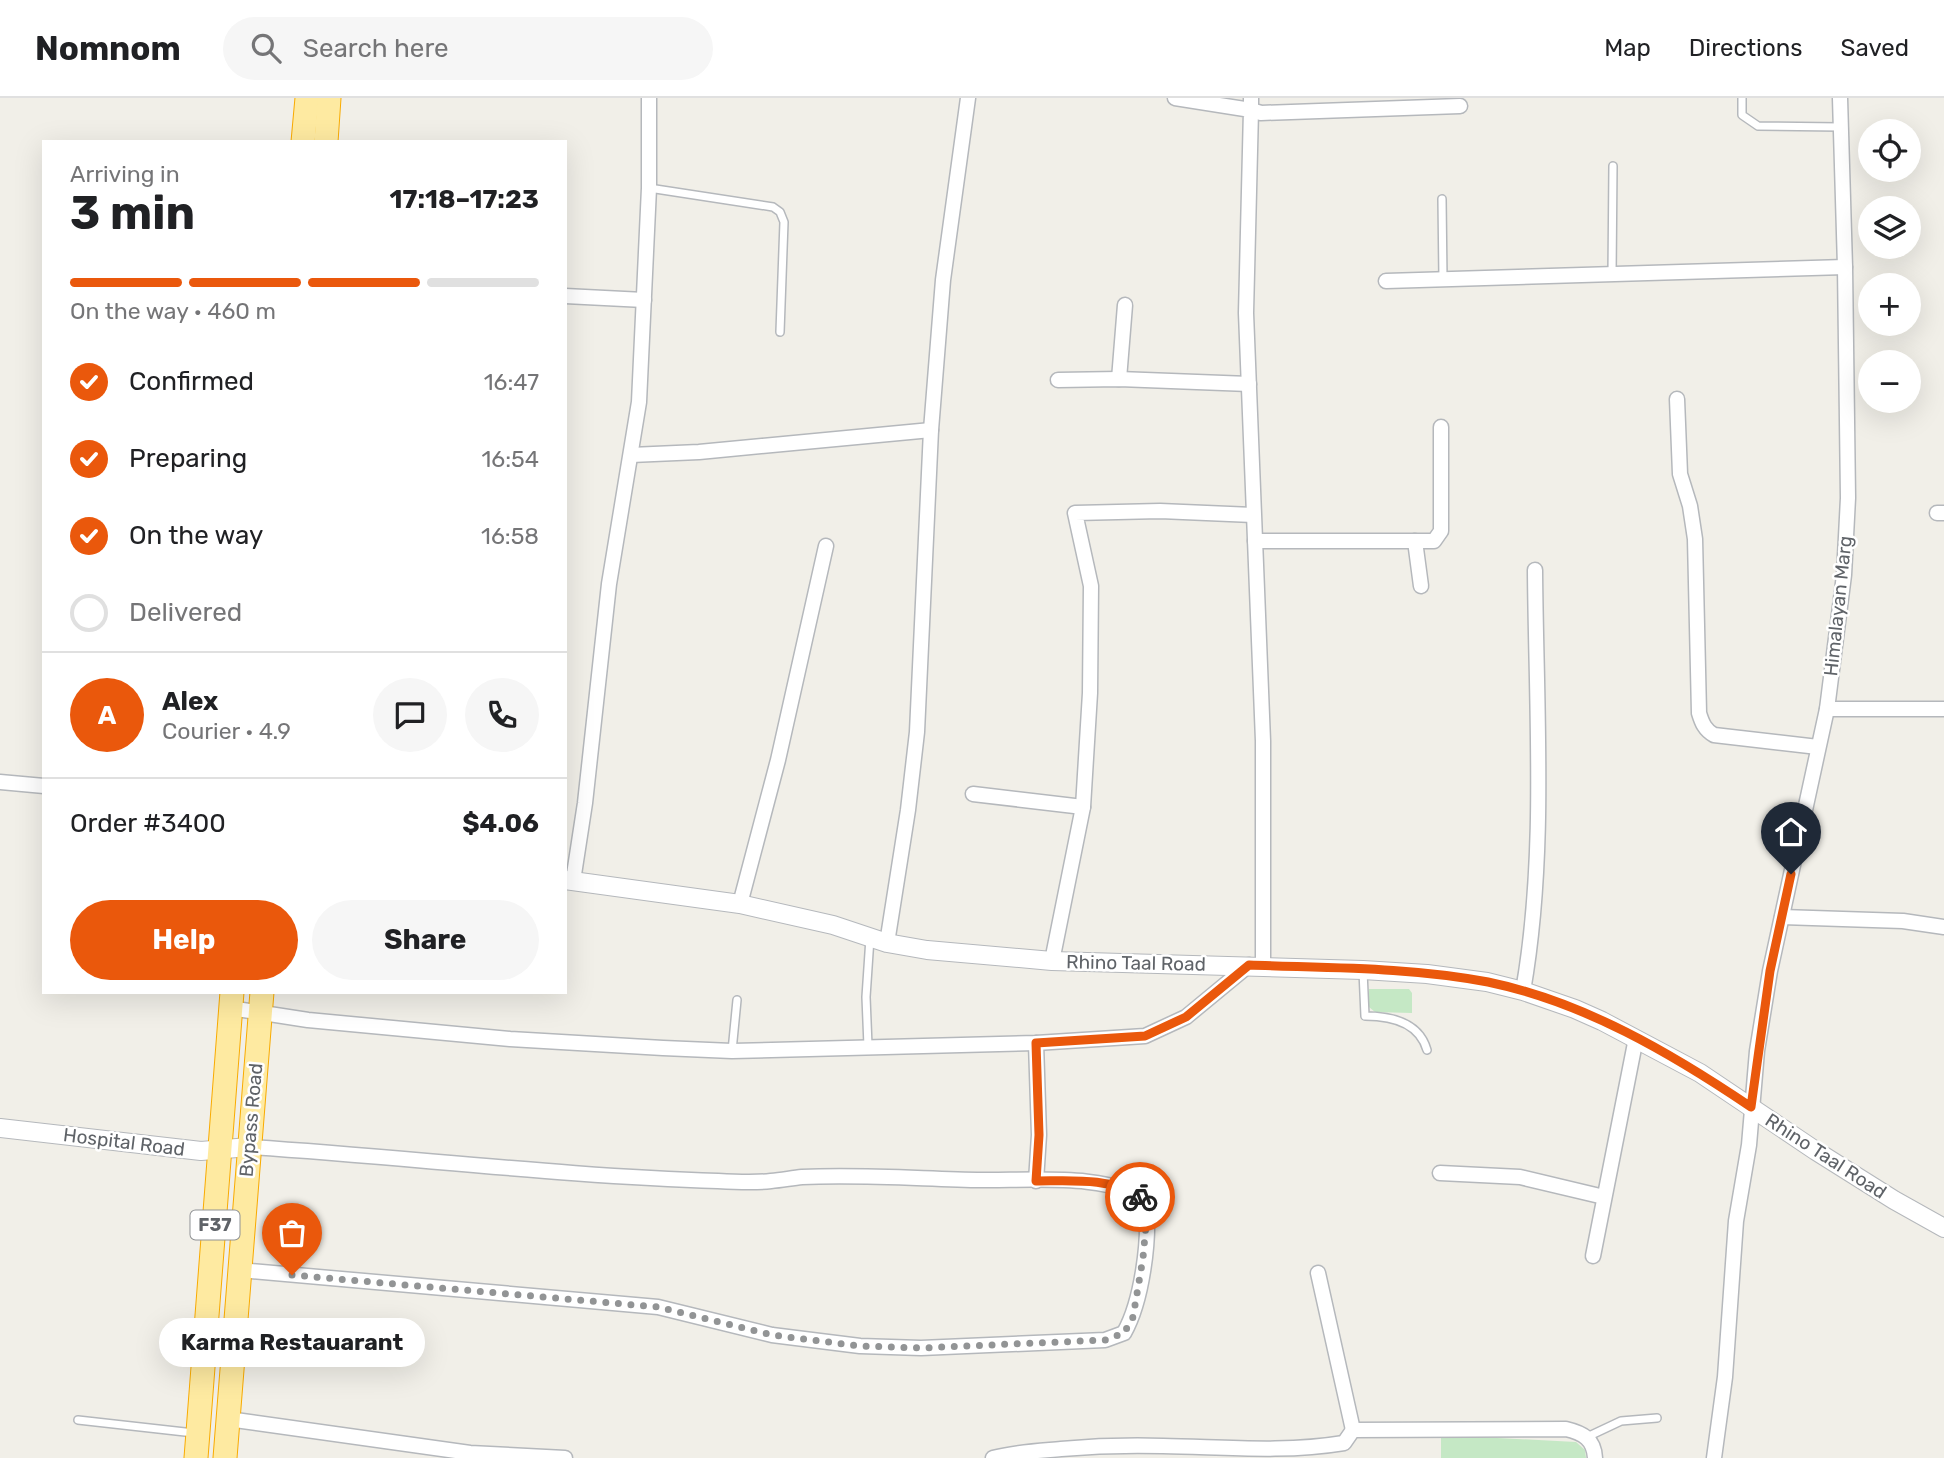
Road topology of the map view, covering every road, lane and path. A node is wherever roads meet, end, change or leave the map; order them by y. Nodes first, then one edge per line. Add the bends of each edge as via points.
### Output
1 (307, 98) edge
2 (329, 98) edge
3 (649, 98) edge
4 (968, 98) edge
5 (1175, 98) edge
6 (1742, 98) edge
7 (1840, 98) edge
8 (1251, 104) edge
9 (1460, 106) dead end
10 (1840, 127) junction
11 (303, 140) edge
12 (326, 140) edge
13 (1613, 166) dead end
14 (649, 188) junction
15 (1442, 199) dead end
16 (1845, 267) junction
17 (1612, 276) junction
18 (1443, 280) junction
19 (1386, 281) dead end
20 (567, 296) edge
21 (644, 300) junction
22 (1125, 305) dead end
23 (780, 331) dead end
24 (1119, 379) junction
25 (1058, 380) dead end
26 (1249, 384) junction
27 (1677, 399) dead end
28 (1441, 427) dead end
29 (931, 430) junction
30 (631, 455) junction
31 (1254, 514) junction
32 (1255, 541) junction
33 (1415, 541) junction
34 (826, 546) dead end
35 (1535, 570) dead end
36 (1421, 586) dead end
37 (1826, 709) junction
38 (1944, 709) edge
39 (1818, 747) junction
40 (0, 782) edge
41 (42, 786) edge
42 (973, 794) dead end
43 (1083, 807) junction
44 (569, 881) edge
45 (740, 904) junction
46 (1782, 917) junction
47 (1944, 927) edge
48 (879, 941) junction
49 (1052, 961) junction
50 (1256, 966) junction
51 (1363, 970) junction
52 (1523, 991) junction
53 (231, 1000) edge
54 (737, 1000) dead end
55 (261, 1002) edge
56 (1636, 1038) junction
57 (1036, 1043) junction
58 (868, 1046) junction
59 (1427, 1050) dead end
60 (732, 1051) junction
61 (1751, 1107) junction
62 (0, 1128) edge
63 (249, 1147) junction
64 (220, 1150) junction
65 (1440, 1173) dead end
66 (1036, 1181) junction
67 (1604, 1197) junction
68 (1944, 1228) edge
69 (1593, 1256) dead end
70 (240, 1270) junction
71 (1318, 1273) dead end
72 (1657, 1418) dead end
73 (228, 1419) junction
74 (78, 1420) dead end
75 (1353, 1430) junction
76 (198, 1433) junction
77 (1587, 1437) junction
78 (196, 1458) edge
79 (225, 1458) edge
80 (565, 1458) edge
81 (993, 1458) edge
82 (1595, 1458) edge
83 (1714, 1458) edge

1 - 11 highway
2 - 12 highway
3 - 14 street
4 - 29 street via 943,279
5 - 8 street
6 - 10 lane via 1742,115 1758,126
7 - 10 street, Himalayan Marg
8 - 9 street via 1261,113
8 - 26 street
10 - 16 street, Himalayan Marg
13 - 17 lane
14 - 21 street
14 - 23 lane via 773,207 780,212 784,222
15 - 18 lane
16 - 17 street
16 - 37 street, Himalayan Marg via 1844,575
17 - 18 street
18 - 19 street
20 - 21 street
21 - 30 street via 639,402
22 - 24 street
24 - 25 street
24 - 26 street
26 - 31 street
27 - 39 street via 1680,474 1695,539 1702,723 1714,735
28 - 33 street via 1441,531 1434,541
29 - 30 street
29 - 48 street via 916,732 908,810
30 - 44 street via 609,584 585,803
31 - 32 street
31 - 43 street via 1075,513 1091,586
32 - 33 street
32 - 50 street via 1263,741
33 - 36 street
34 - 45 street
35 - 52 street via 1537,838 1535,906
37 - 38 street
37 - 39 street, Himalayan Marg
39 - 46 street, Himalayan Marg
40 - 41 street
42 - 43 street
43 - 49 street
44 - 45 street, Rhino Taal Road
45 - 48 street, Rhino Taal Road
46 - 47 street
46 - 61 street, Himalayan Marg
48 - 49 street, Rhino Taal Road
48 - 58 lane via 866,997
49 - 50 street, Rhino Taal Road
50 - 51 street, Rhino Taal Road
50 - 57 street via 1186,1017 1145,1036
51 - 52 street, Rhino Taal Road via 1427,974
51 - 59 lane via 1364,1016 1390,1017 1417,1030
52 - 56 street, Rhino Taal Road
53 - 55 street
53 - 64 highway, Bypass Road / F37
54 - 60 lane
55 - 60 street via 308,1020 510,1039
55 - 63 highway, Bypass Road / F37
56 - 61 street, Rhino Taal Road
56 - 67 street
57 - 58 street
57 - 66 street
58 - 60 street
61 - 68 street, Rhino Taal Road
61 - 83 street, Himalayan Marg
62 - 64 street, Hospital Road
63 - 64 street, Hospital Road
63 - 66 street via 716,1181 801,1177
63 - 70 highway, Bypass Road / F37
64 - 76 highway, Bypass Road / F37
65 - 67 street via 1520,1177
66 - 70 street via 1107,1184 1139,1195 1146,1203 1143,1258 1133,1317 1124,1333 1105,1340 860,1346 772,1335 658,1307
67 - 69 street
70 - 73 highway, Bypass Road / F37
71 - 75 street
72 - 77 lane via 1621,1421
73 - 79 highway, Bypass Road / F37
73 - 80 street via 470,1453
74 - 76 lane
75 - 77 street via 1566,1429
75 - 81 street via 1344,1443 1309,1449 1076,1448
76 - 78 highway, Bypass Road / F37
77 - 82 street

